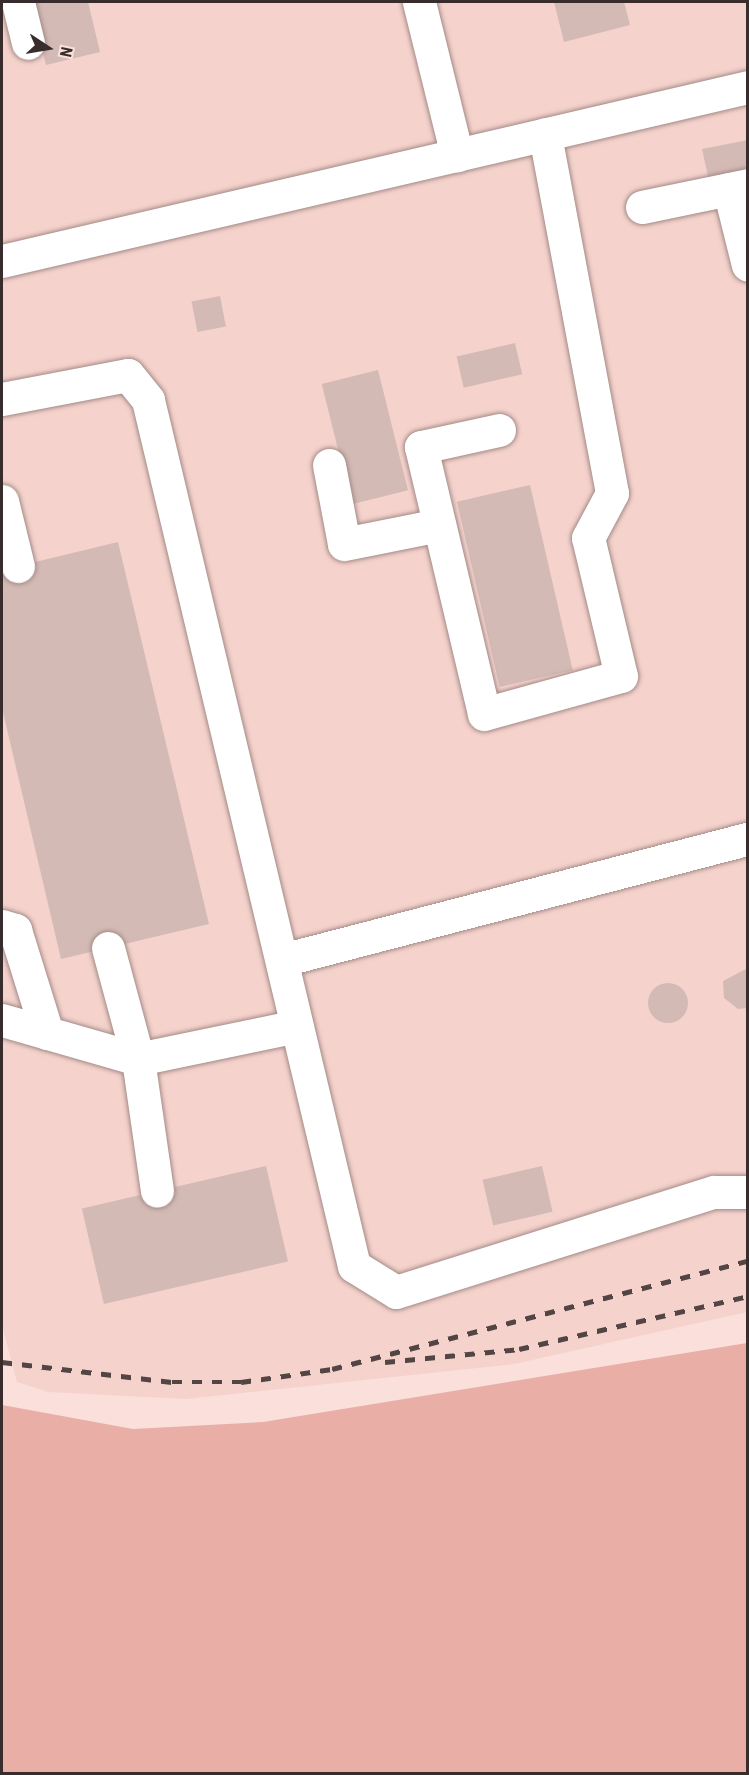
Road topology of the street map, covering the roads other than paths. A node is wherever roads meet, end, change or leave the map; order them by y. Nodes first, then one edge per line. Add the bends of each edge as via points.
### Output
1 (18, 2) edge
2 (419, 2) edge
3 (28, 44) dead end
4 (747, 87) edge
5 (545, 134) junction
6 (457, 155) junction
7 (738, 187) edge
8 (642, 207) dead end
9 (2, 261) edge
10 (747, 265) edge
11 (2, 399) edge
12 (499, 430) dead end
13 (329, 465) dead end
14 (2, 501) edge
15 (439, 525) junction
16 (18, 566) dead end
17 (747, 839) edge
18 (2, 926) edge
19 (108, 948) dead end
20 (282, 960) junction
21 (2, 1020) edge
22 (297, 1026) junction
23 (47, 1033) junction
24 (138, 1059) junction
25 (157, 1191) dead end
26 (747, 1192) edge

1 - 3 lane
2 - 6 lane
4 - 5 lane
5 - 6 lane
5 - 15 lane via 612,493 588,538 621,676 484,714
6 - 9 lane
7 - 8 lane
7 - 10 lane
11 - 20 lane via 128,375 148,400
12 - 15 lane via 421,447
13 - 15 lane via 344,544
14 - 16 lane
17 - 20 lane
18 - 23 lane via 15,930
19 - 24 lane
20 - 22 lane
21 - 23 lane
22 - 24 lane
22 - 26 lane via 354,1266 396,1292 714,1192
23 - 24 lane
24 - 25 lane

